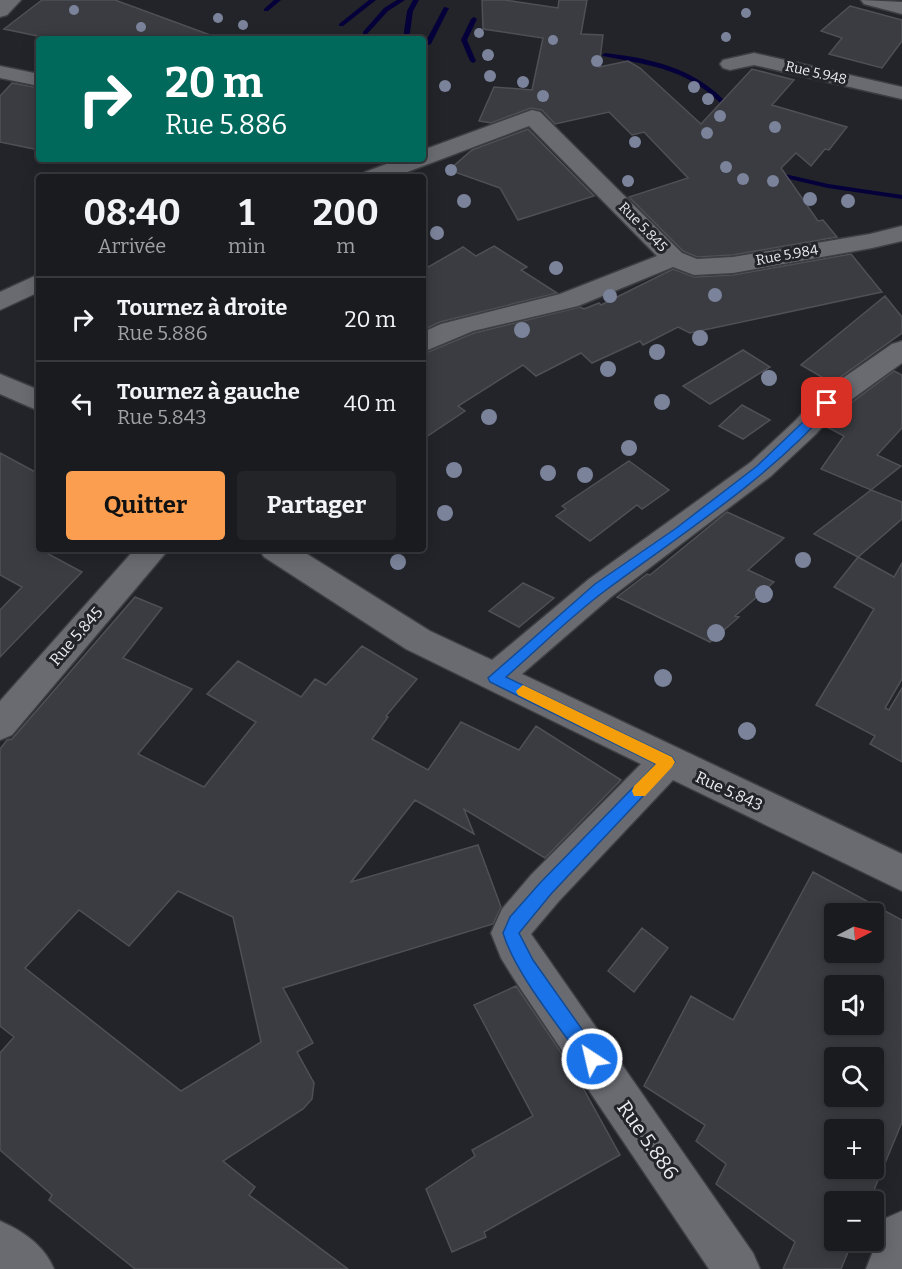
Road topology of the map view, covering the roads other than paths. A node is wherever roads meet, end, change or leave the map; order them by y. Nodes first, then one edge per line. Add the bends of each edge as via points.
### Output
1 (11, 0) edge
2 (871, 0) edge
3 (902, 8) edge
4 (0, 11) edge
5 (730, 64) dead end
6 (0, 72) edge
7 (36, 79) edge
8 (902, 93) edge
9 (426, 157) edge
10 (414, 162) edge
11 (382, 174) edge
12 (902, 233) edge
13 (673, 258) junction
14 (36, 284) edge
15 (0, 302) edge
16 (426, 342) edge
17 (902, 350) edge
18 (0, 383) edge
19 (36, 400) edge
20 (150, 552) edge
21 (280, 552) edge
22 (495, 678) junction
23 (0, 725) edge
24 (667, 762) junction
25 (902, 873) edge
26 (902, 1234) edge
27 (0, 1244) edge
28 (31, 1269) edge
29 (737, 1269) edge
30 (889, 1269) edge

1 - 4 street
2 - 3 street
5 - 8 street, Rue 5.948 via 754,59
6 - 7 street
9 - 13 street, Rue 5.845 via 532,117
10 - 11 street, Rue 5.845
12 - 13 street, Rue 5.984 via 733,265 694,267
13 - 16 street, Rue 5.845 via 621,282 534,310 477,319
14 - 15 street
17 - 22 street via 827,403 761,469 600,588
18 - 19 street
20 - 23 street, Rue 5.845
21 - 22 street, Rue 5.843 via 418,640
22 - 24 street, Rue 5.843
24 - 25 street, Rue 5.843
24 - 29 street, Rue 5.886 via 545,888 511,933 528,965
26 - 30 street
27 - 28 street

